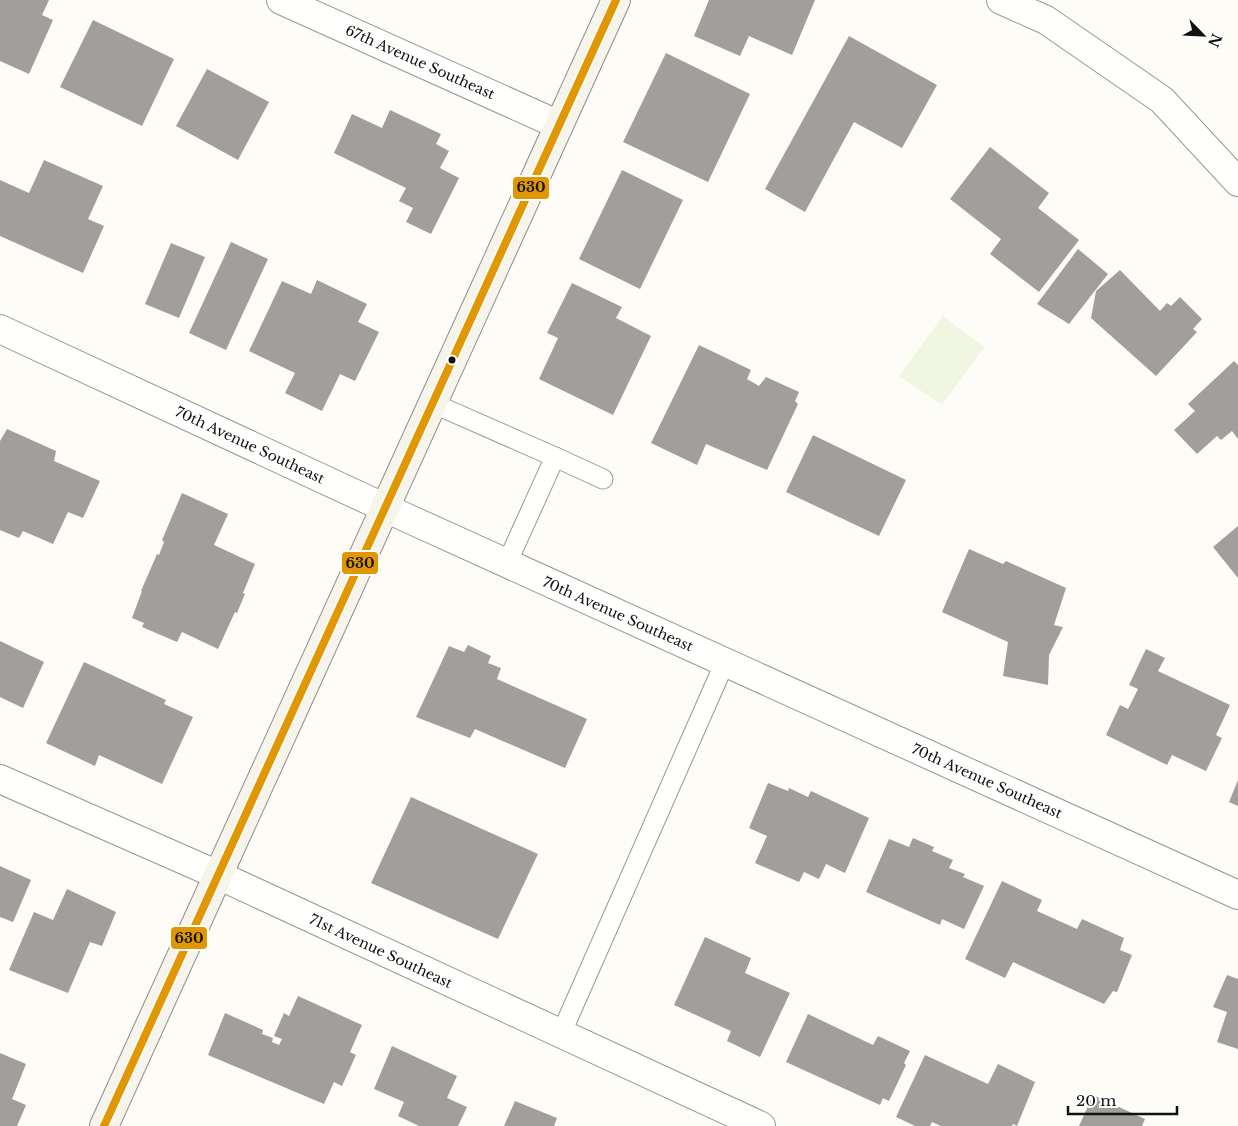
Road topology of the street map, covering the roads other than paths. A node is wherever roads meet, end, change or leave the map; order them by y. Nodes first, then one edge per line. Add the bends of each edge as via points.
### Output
1 (281, 0) edge
2 (616, 0) edge
3 (1001, 0) edge
4 (559, 125) junction
5 (1238, 182) edge
6 (0, 330) edge
7 (432, 404) junction
8 (554, 457) junction
9 (603, 479) dead end
10 (385, 508) junction
11 (507, 563) junction
12 (725, 662) junction
13 (0, 779) edge
14 (218, 875) junction
15 (1238, 895) edge
16 (561, 1034) junction
17 (104, 1126) edge
18 (761, 1126) edge

1 - 4 street, 67th Avenue Southeast
2 - 4 street
3 - 5 street via 1046,20 1162,100
4 - 7 street
6 - 10 street, 70th Avenue Southeast
7 - 8 lane
7 - 10 street
8 - 9 lane
8 - 11 lane
10 - 11 street, 70th Avenue Southeast
10 - 14 street
11 - 12 street, 70th Avenue Southeast
12 - 15 street, 70th Avenue Southeast
12 - 16 lane
13 - 14 street, 71st Avenue Southeast
14 - 16 street, 71st Avenue Southeast
14 - 17 street
16 - 18 street, 71st Avenue Southeast

